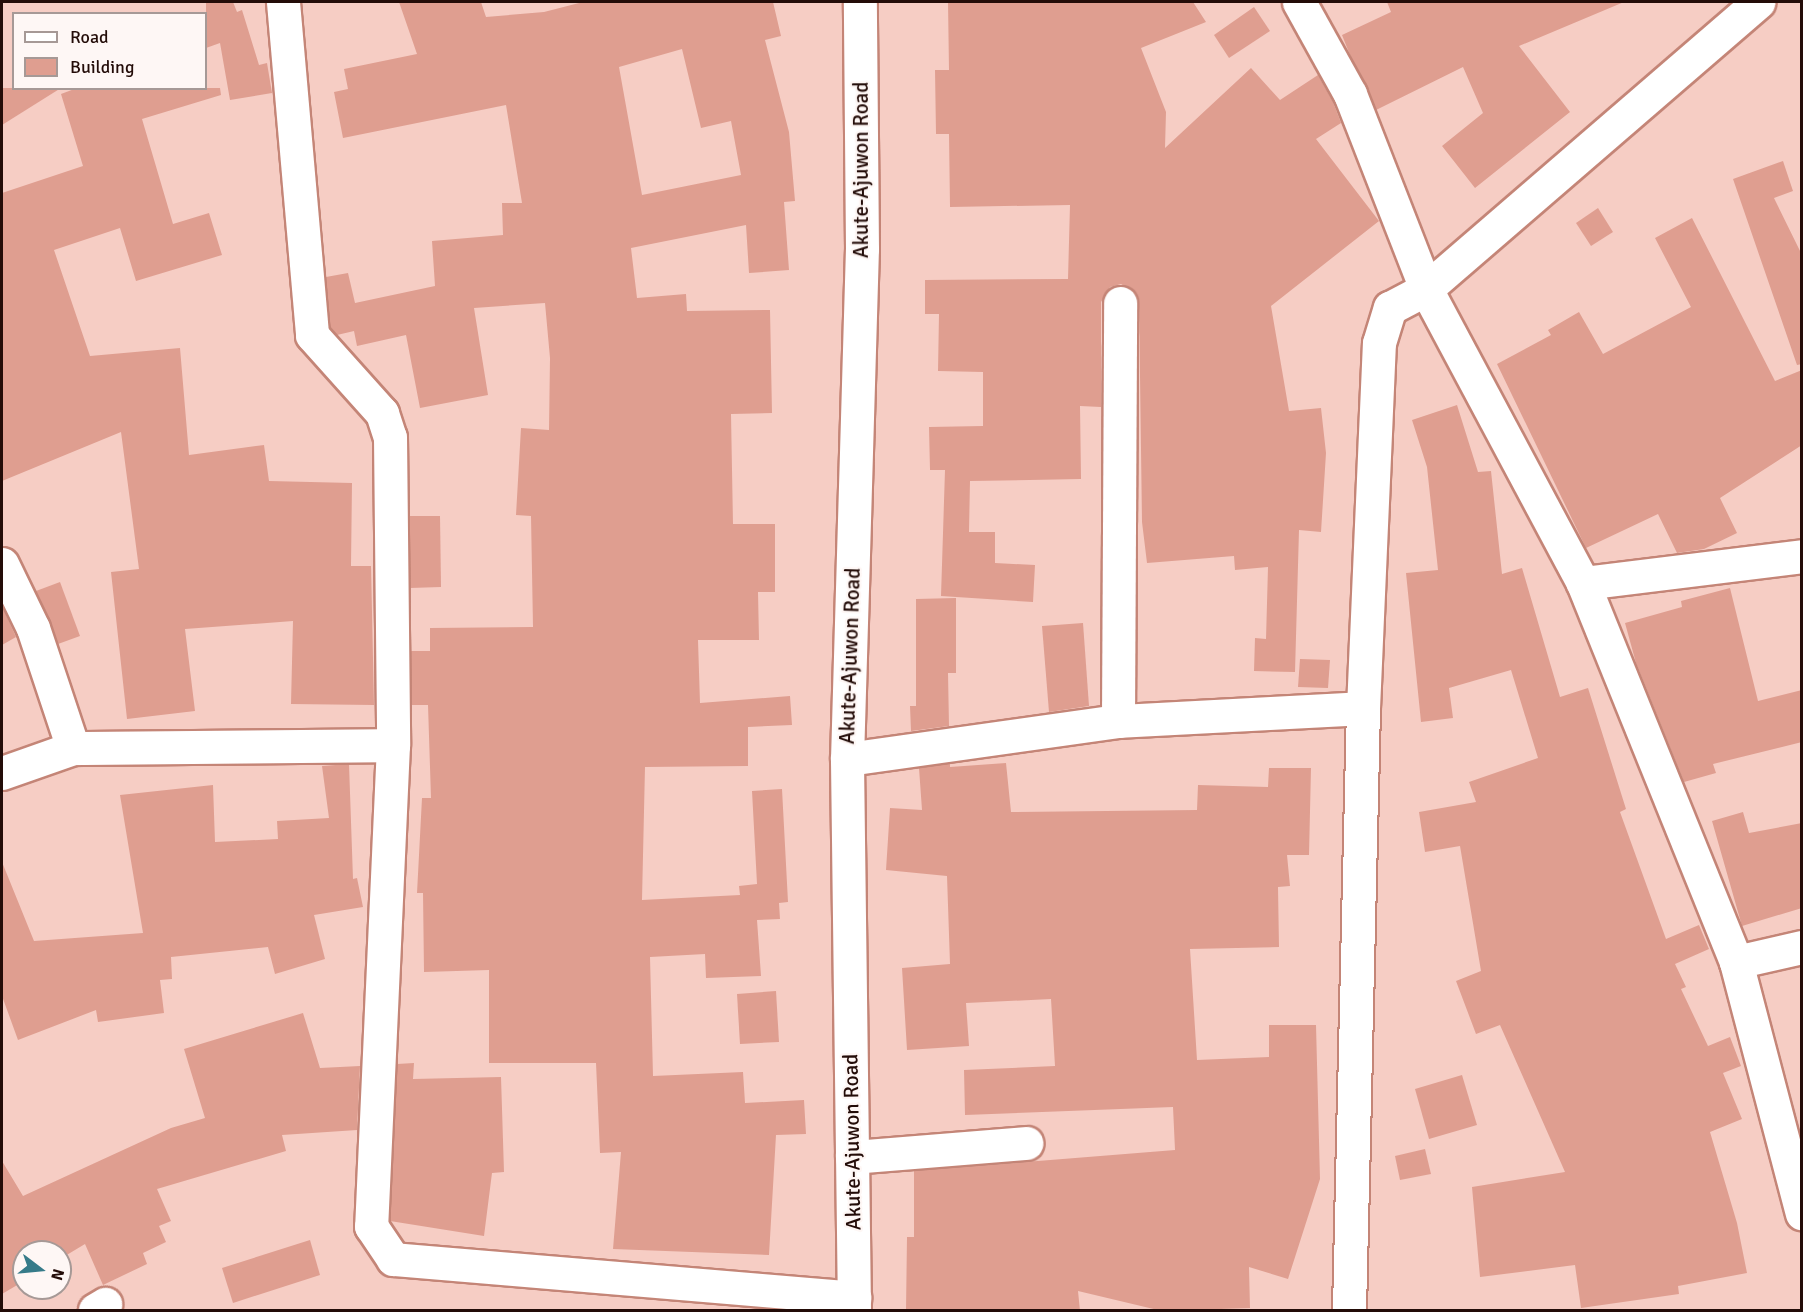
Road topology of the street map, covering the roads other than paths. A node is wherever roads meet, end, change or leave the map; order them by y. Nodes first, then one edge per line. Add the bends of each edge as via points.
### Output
1 (283, 2) edge
2 (860, 2) edge
3 (1299, 2) edge
4 (1758, 2) edge
5 (1426, 289) junction
6 (1120, 303) dead end
7 (1802, 556) edge
8 (2, 564) edge
9 (1583, 583) junction
10 (1363, 708) junction
11 (1118, 721) junction
12 (393, 745) junction
13 (73, 748) junction
14 (847, 759) junction
15 (2, 773) edge
16 (1802, 947) edge
17 (1736, 962) junction
18 (1026, 1143) dead end
19 (852, 1156) junction
20 (1802, 1214) edge
21 (854, 1304) edge
22 (1349, 1311) edge

1 - 12 street via 312,335 382,413 390,437
2 - 14 street, Akute-Ajuwon Road via 862,249
3 - 5 street via 1350,94
4 - 5 street
5 - 9 street
5 - 10 street via 1390,308 1379,343
6 - 11 street
7 - 9 street
8 - 13 street via 33,628
9 - 17 street
10 - 11 street
10 - 22 street
11 - 14 street
12 - 13 street
12 - 21 street via 371,1226 393,1259
13 - 15 street
14 - 19 street, Akute-Ajuwon Road
16 - 17 street
17 - 20 street
18 - 19 street
19 - 21 street, Akute-Ajuwon Road

